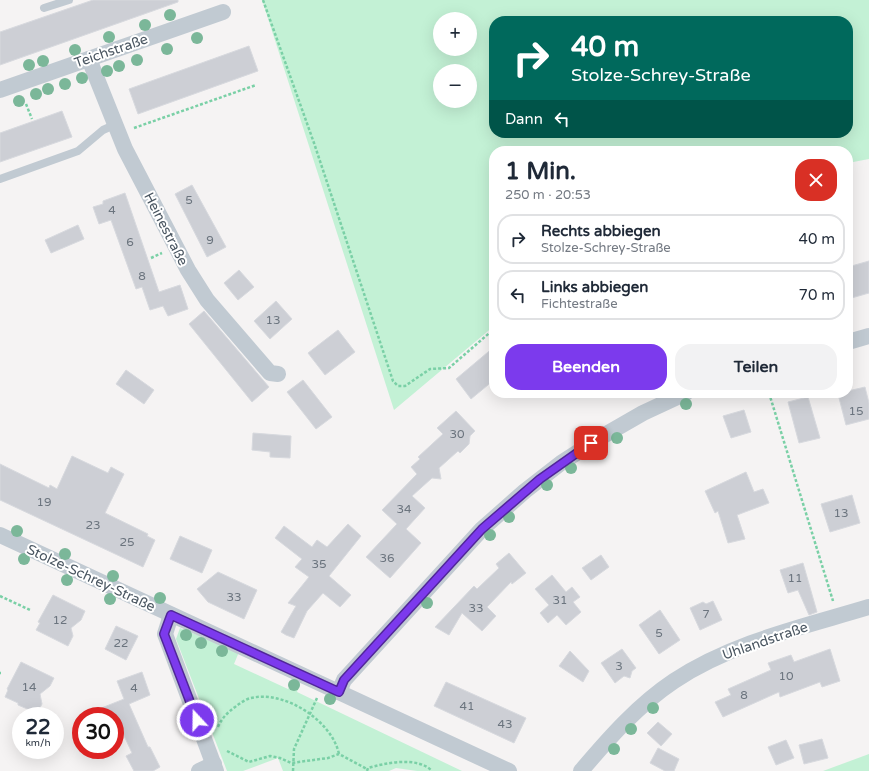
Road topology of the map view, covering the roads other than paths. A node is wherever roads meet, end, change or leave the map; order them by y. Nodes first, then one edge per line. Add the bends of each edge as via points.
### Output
1 (69, 0) edge
2 (44, 8) dead end
3 (223, 12) dead end
4 (89, 59) junction
5 (0, 90) edge
6 (116, 129) junction
7 (0, 179) edge
8 (869, 336) edge
9 (853, 341) edge
10 (278, 374) dead end
11 (675, 398) edge
12 (0, 535) edge
13 (869, 607) edge
14 (171, 615) junction
15 (339, 692) junction
16 (486, 766) edge
17 (215, 768) edge
18 (199, 771) edge
19 (509, 771) edge
20 (580, 771) edge

1 - 2 lane
3 - 4 street, Teichstraße
4 - 5 street, Teichstraße
4 - 6 street, Heinestraße
6 - 7 lane via 103,130 78,151
6 - 10 street, Heinestraße via 197,287 270,373
8 - 9 street
11 - 15 street via 603,436 561,463 525,491 482,529 344,680
12 - 14 street, Stolze-Schrey-Straße
13 - 20 street, Uhlandstraße via 743,646 691,670 633,713
14 - 15 street, Stolze-Schrey-Straße
14 - 17 street via 164,634
15 - 16 street, Stolze-Schrey-Straße
16 - 19 street, Stolze-Schrey-Straße
17 - 18 street

